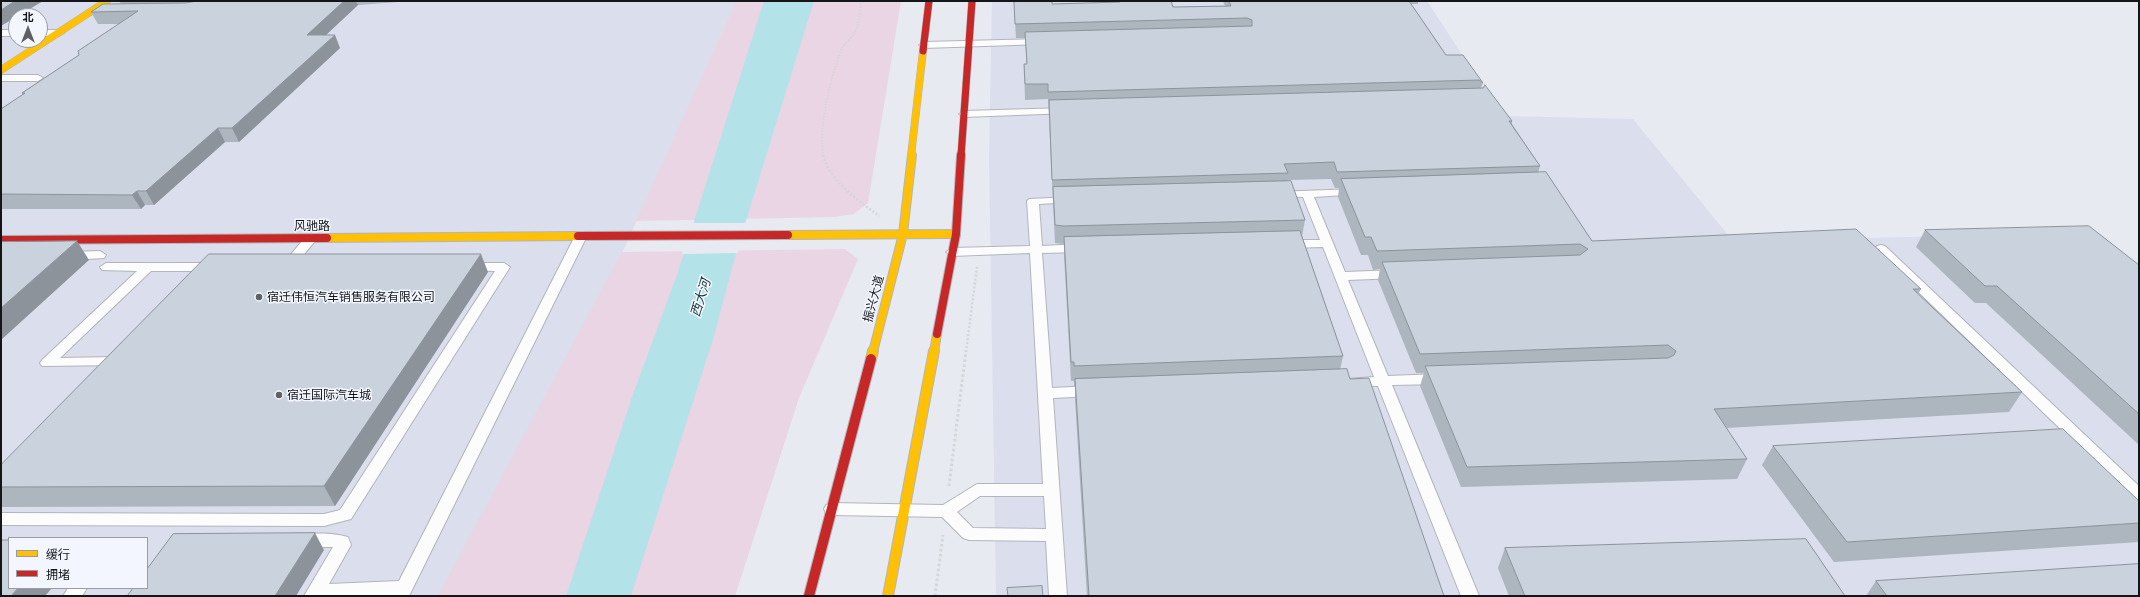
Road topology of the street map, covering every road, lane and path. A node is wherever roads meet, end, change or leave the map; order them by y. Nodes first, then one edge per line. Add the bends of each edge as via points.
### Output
1 (107, 1) edge
2 (861, 1) edge
3 (929, 1) edge
4 (932, 1) edge
5 (972, 1) edge
6 (89, 12) junction
7 (105, 12) edge
8 (48, 33) edge
9 (58, 33) junction
10 (1049, 42) edge
11 (969, 43) junction
12 (924, 45) junction
13 (1, 70) edge
14 (1, 78) edge
15 (38, 78) dead end
16 (1080, 110) edge
17 (964, 114) junction
18 (1369, 192) edge
19 (1307, 193) junction
20 (1268, 194) edge
21 (1080, 200) edge
22 (903, 234) junction
23 (956, 234) junction
24 (581, 236) junction
25 (311, 238) junction
26 (1, 240) edge
27 (1327, 243) junction
28 (1272, 244) edge
29 (1091, 248) edge
30 (1036, 250) junction
31 (1880, 250) edge
32 (952, 252) junction
33 (100, 255) dead end
34 (54, 256) edge
35 (106, 267) dead end
36 (148, 267) junction
37 (210, 267) junction
38 (226, 267) edge
39 (272, 267) edge
40 (287, 267) junction
41 (303, 267) edge
42 (457, 267) edge
43 (1411, 274) edge
44 (1341, 276) junction
45 (194, 284) edge
46 (127, 351) edge
47 (116, 362) junction
48 (105, 374) edge
49 (1454, 379) edge
50 (1383, 381) junction
51 (1336, 383) edge
52 (1107, 391) edge
53 (1044, 393) junction
54 (1050, 490) junction
55 (2139, 496) edge
56 (832, 509) junction
57 (904, 510) junction
58 (946, 511) junction
59 (1, 519) edge
60 (1053, 535) junction
61 (290, 542) edge
62 (402, 592) edge
63 (314, 593) edge
64 (809, 596) edge
65 (888, 596) edge
66 (1058, 596) edge
67 (1470, 596) edge

1 - 6 main road
2 - 22 path via 860,18 855,32 841,49 822,123 821,146 826,166 849,193
3 - 4 lane
3 - 12 main road, 振兴大道
5 - 11 main road
6 - 7 lane
6 - 9 main road
8 - 9 lane
9 - 13 main road
10 - 11 lane
11 - 12 lane
11 - 17 main road
12 - 22 main road, 振兴大道
14 - 15 lane
16 - 17 lane
17 - 23 main road
18 - 19 lane
19 - 20 lane
19 - 27 lane
21 - 30 lane via 1033,201
22 - 23 main road, 风驰路
22 - 24 main road, 风驰路
22 - 56 main road, 振兴大道
23 - 32 main road
24 - 25 main road, 风驰路
24 - 62 lane
25 - 26 main road, 风驰路
25 - 40 lane
27 - 28 lane
27 - 44 lane
29 - 30 lane
30 - 32 lane
30 - 53 lane
31 - 55 lane
32 - 57 main road
33 - 34 lane
35 - 36 lane
36 - 37 lane
36 - 47 lane via 47,363
37 - 38 lane
37 - 45 lane
39 - 40 lane
40 - 41 lane
42 - 59 lane via 504,267 345,515 324,520
43 - 44 lane
44 - 50 lane
46 - 47 lane
47 - 48 lane
49 - 50 lane
50 - 51 lane
50 - 67 lane
52 - 53 lane
53 - 54 lane
54 - 58 lane via 977,490
54 - 60 lane
56 - 57 lane
56 - 64 main road, 振兴大道
57 - 58 lane
57 - 65 main road
58 - 60 lane via 969,534
60 - 66 lane
61 - 63 lane via 342,542 343,546
62 - 63 lane

